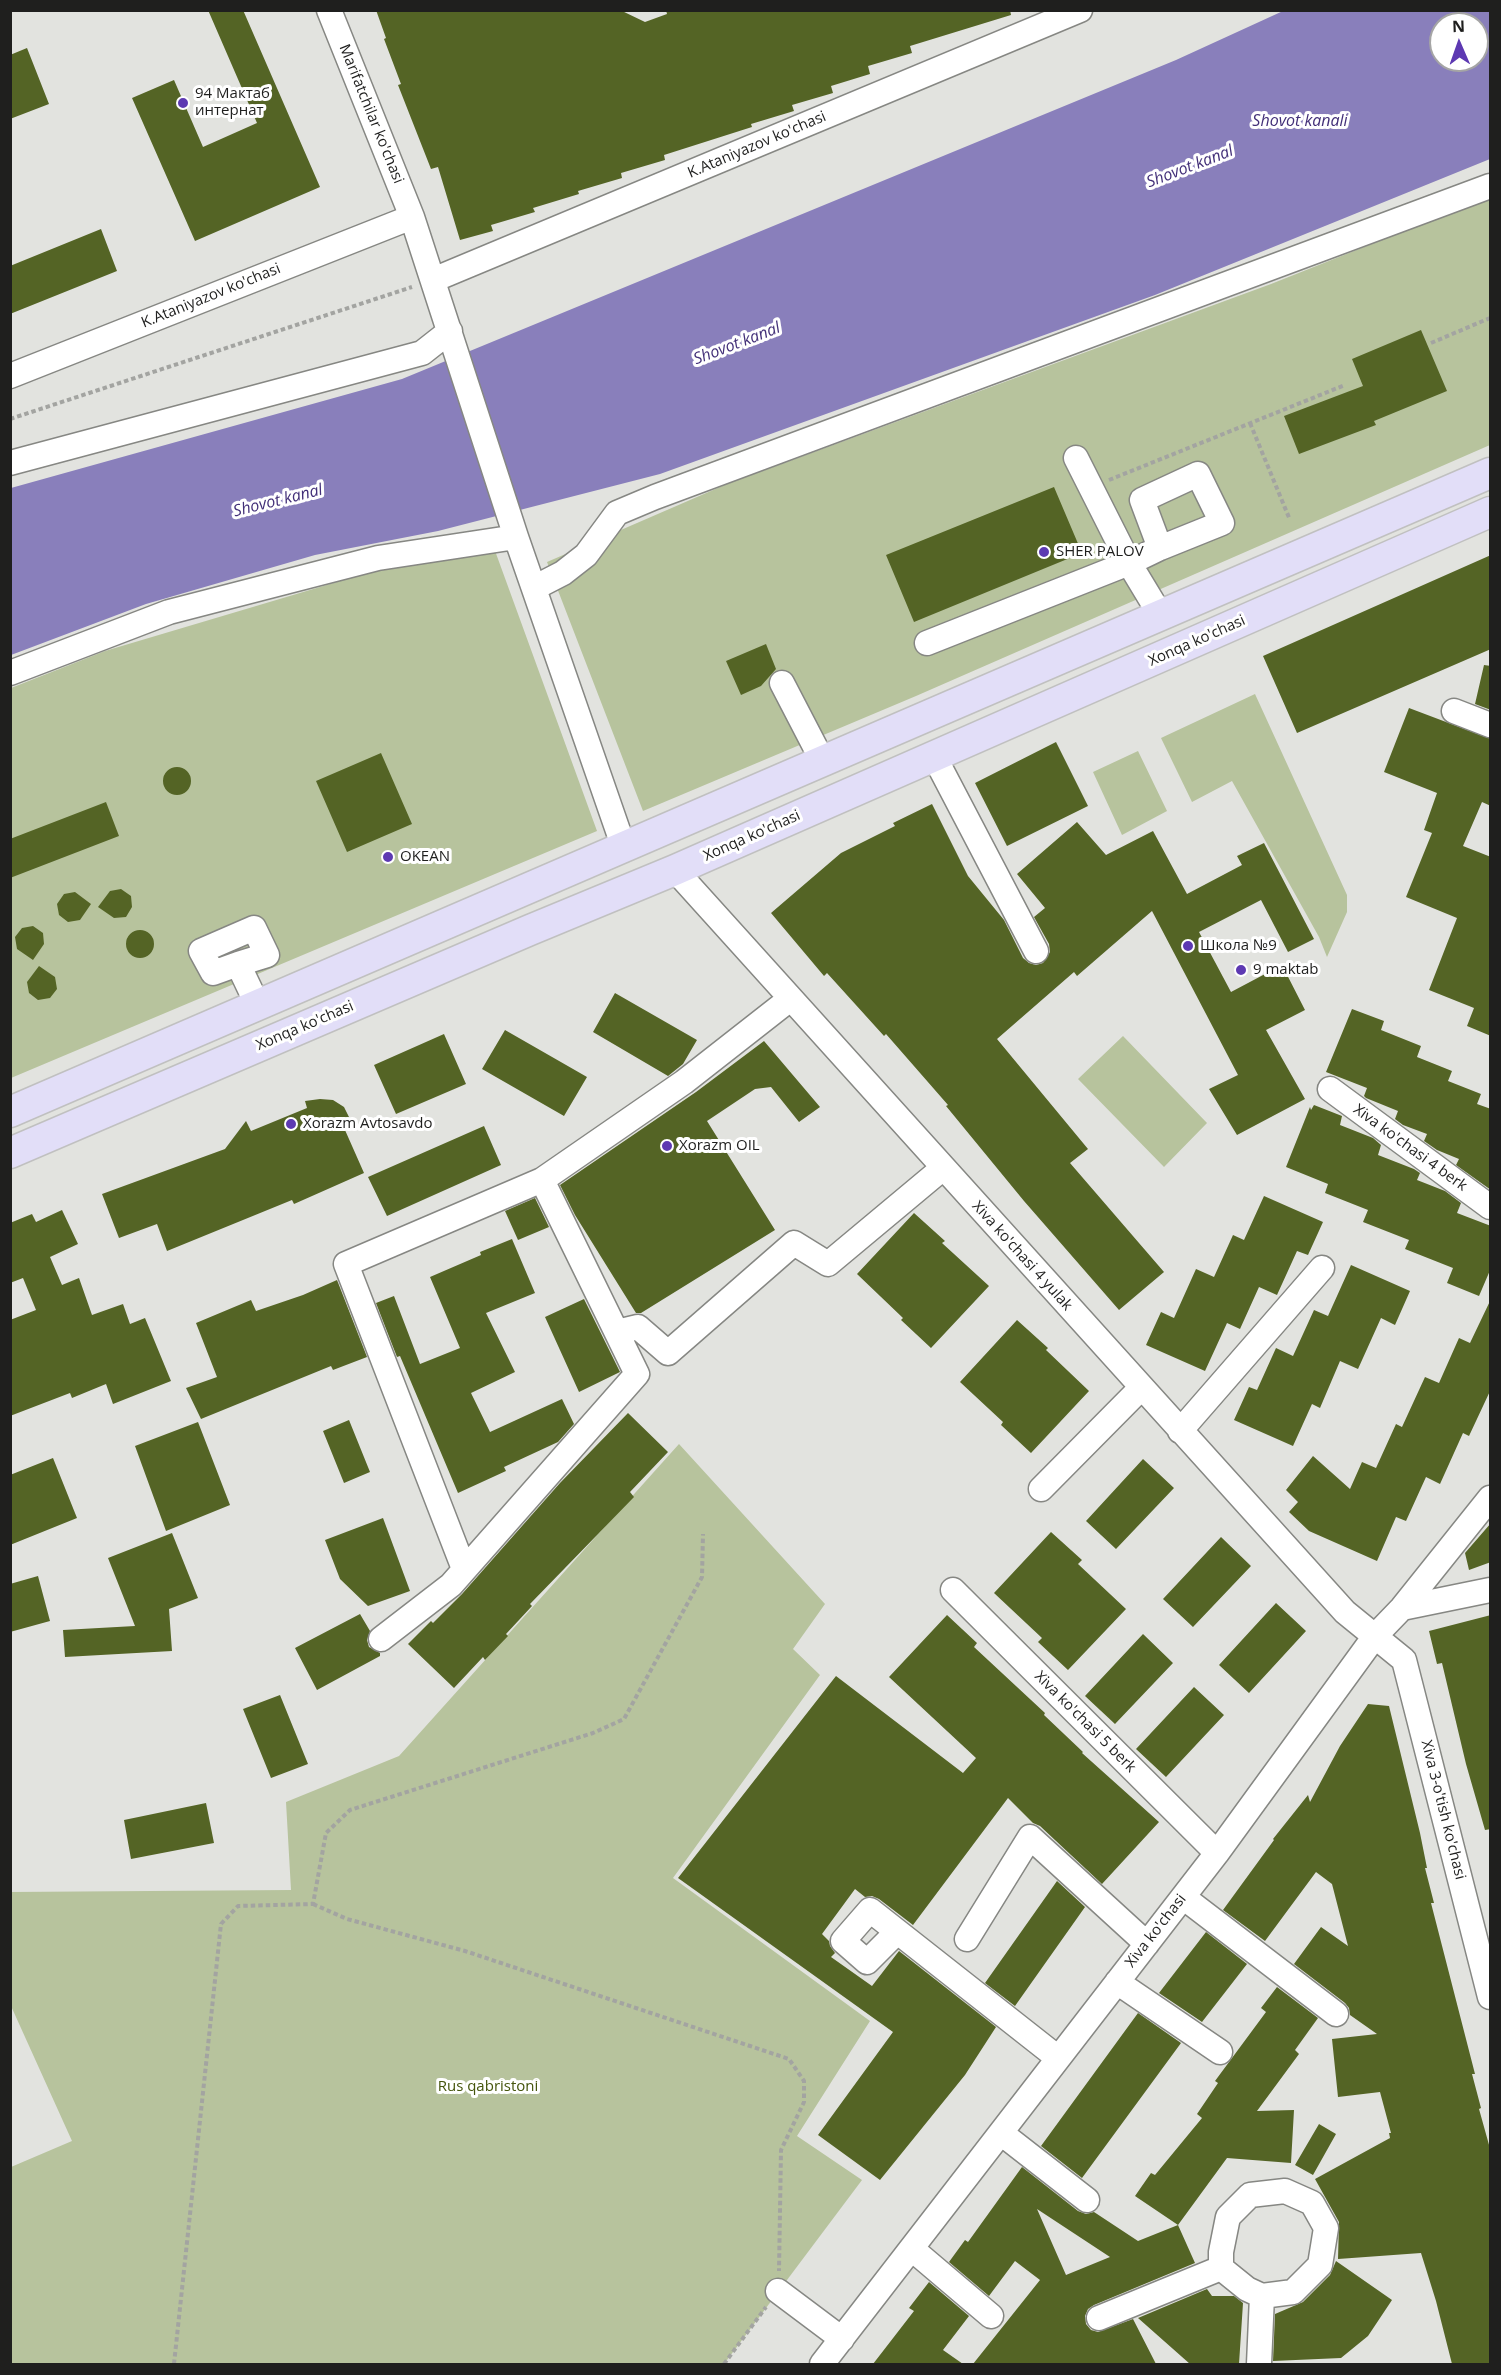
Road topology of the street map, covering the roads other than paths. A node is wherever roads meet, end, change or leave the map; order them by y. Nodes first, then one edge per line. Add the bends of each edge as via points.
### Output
1 (329, 10) edge
2 (1080, 10) edge
3 (1491, 186) edge
4 (412, 217) junction
5 (433, 280) junction
6 (450, 331) junction
7 (10, 376) edge
8 (1076, 458) dead end
9 (10, 463) edge
10 (1491, 473) edge
11 (1491, 512) edge
12 (516, 537) junction
13 (1160, 548) dead end
14 (1129, 563) junction
15 (534, 588) junction
16 (1161, 616) junction
17 (927, 643) dead end
18 (10, 673) edge
19 (782, 683) dead end
20 (1454, 711) dead end
21 (1491, 725) edge
22 (934, 756) junction
23 (824, 762) junction
24 (624, 848) junction
25 (675, 870) junction
26 (1036, 951) dead end
27 (238, 964) dead end
28 (790, 999) junction
29 (258, 1006) junction
30 (1330, 1089) dead end
31 (10, 1112) edge
32 (10, 1153) edge
33 (943, 1168) junction
34 (542, 1180) junction
35 (1491, 1208) edge
36 (1322, 1268) dead end
37 (617, 1332) junction
38 (1141, 1388) junction
39 (1180, 1431) junction
40 (1041, 1489) dead end
41 (1491, 1498) edge
42 (464, 1569) junction
43 (953, 1590) dead end
44 (1491, 1590) edge
45 (1402, 1608) junction
46 (1375, 1636) junction
47 (381, 1639) dead end
48 (1217, 1853) junction
49 (1183, 1897) junction
50 (897, 1932) dead end
51 (967, 1939) dead end
52 (1147, 1944) junction
53 (1118, 1982) junction
54 (1491, 1997) edge
55 (1336, 2014) dead end
56 (1220, 2052) dead end
57 (1058, 2058) junction
58 (1001, 2133) junction
59 (1087, 2199) dead end
60 (912, 2248) junction
61 (1221, 2268) junction
62 (778, 2291) road end
63 (1262, 2296) junction
64 (991, 2316) dead end
65 (1099, 2318) dead end
66 (842, 2338) junction
67 (822, 2364) edge
68 (1259, 2364) edge

1 - 4 street, Marifatchilar ko'chasi
2 - 5 street, K.Ataniyazov ko'chasi
3 - 15 street via 655,497 617,513 586,555
4 - 5 street, Marifatchilar ko'chasi
4 - 7 street, K.Ataniyazov ko'chasi
5 - 6 street, Marifatchilar ko'chasi
6 - 9 street via 422,353
6 - 12 street, Marifatchilar ko'chasi
8 - 14 street
10 - 16 main road
11 - 22 main road, Xonqa ko'chasi
12 - 15 street, Marifatchilar ko'chasi
12 - 18 street via 378,558 169,612
13 - 14 street
14 - 16 street
14 - 17 street
15 - 24 street, Marifatchilar ko'chasi
16 - 23 main road
19 - 23 street
20 - 21 street
22 - 25 main road, Xonqa ko'chasi
22 - 26 street
23 - 24 main road
24 - 29 main road
25 - 28 street, Xiva ko'chasi 4 yulak
25 - 32 main road, Xonqa ko'chasi
27 - 29 street
28 - 33 street, Xiva ko'chasi 4 yulak
28 - 34 street via 684,1082
29 - 31 main road
30 - 35 street, Xiva ko'chasi 4 berk
33 - 37 street via 828,1264 794,1243 668,1353 638,1327
33 - 38 street, Xiva ko'chasi 4 yulak
34 - 37 street
34 - 42 street via 346,1264
36 - 39 street
37 - 42 street via 637,1374
38 - 39 street, Xiva ko'chasi 4 yulak
38 - 40 street
39 - 46 street, Xiva ko'chasi 4 yulak via 1345,1612
41 - 45 street, Xiva ko'chasi
42 - 47 street via 451,1585
43 - 48 street, Xiva ko'chasi 5 berk
44 - 45 street
45 - 46 street, Xiva ko'chasi
46 - 48 street, Xiva ko'chasi
46 - 54 street, Xiva 3-o'tish ko'chasi via 1404,1660
48 - 49 street, Xiva ko'chasi
49 - 52 street, Xiva ko'chasi
49 - 55 street
50 - 57 street
51 - 52 street via 1030,1837
52 - 53 street, Xiva ko'chasi
53 - 56 street
53 - 57 street, Xiva ko'chasi
57 - 58 street, Xiva ko'chasi
58 - 59 street
58 - 60 street, Xiva ko'chasi
60 - 64 street
60 - 66 street, Xiva ko'chasi
61 - 63 street
61 - 63 street via 1228,2217 1251,2195 1285,2191 1312,2203 1326,2229 1320,2265 1293,2292
61 - 65 street
62 - 66 street
63 - 68 street
66 - 67 street, Xiva ko'chasi

